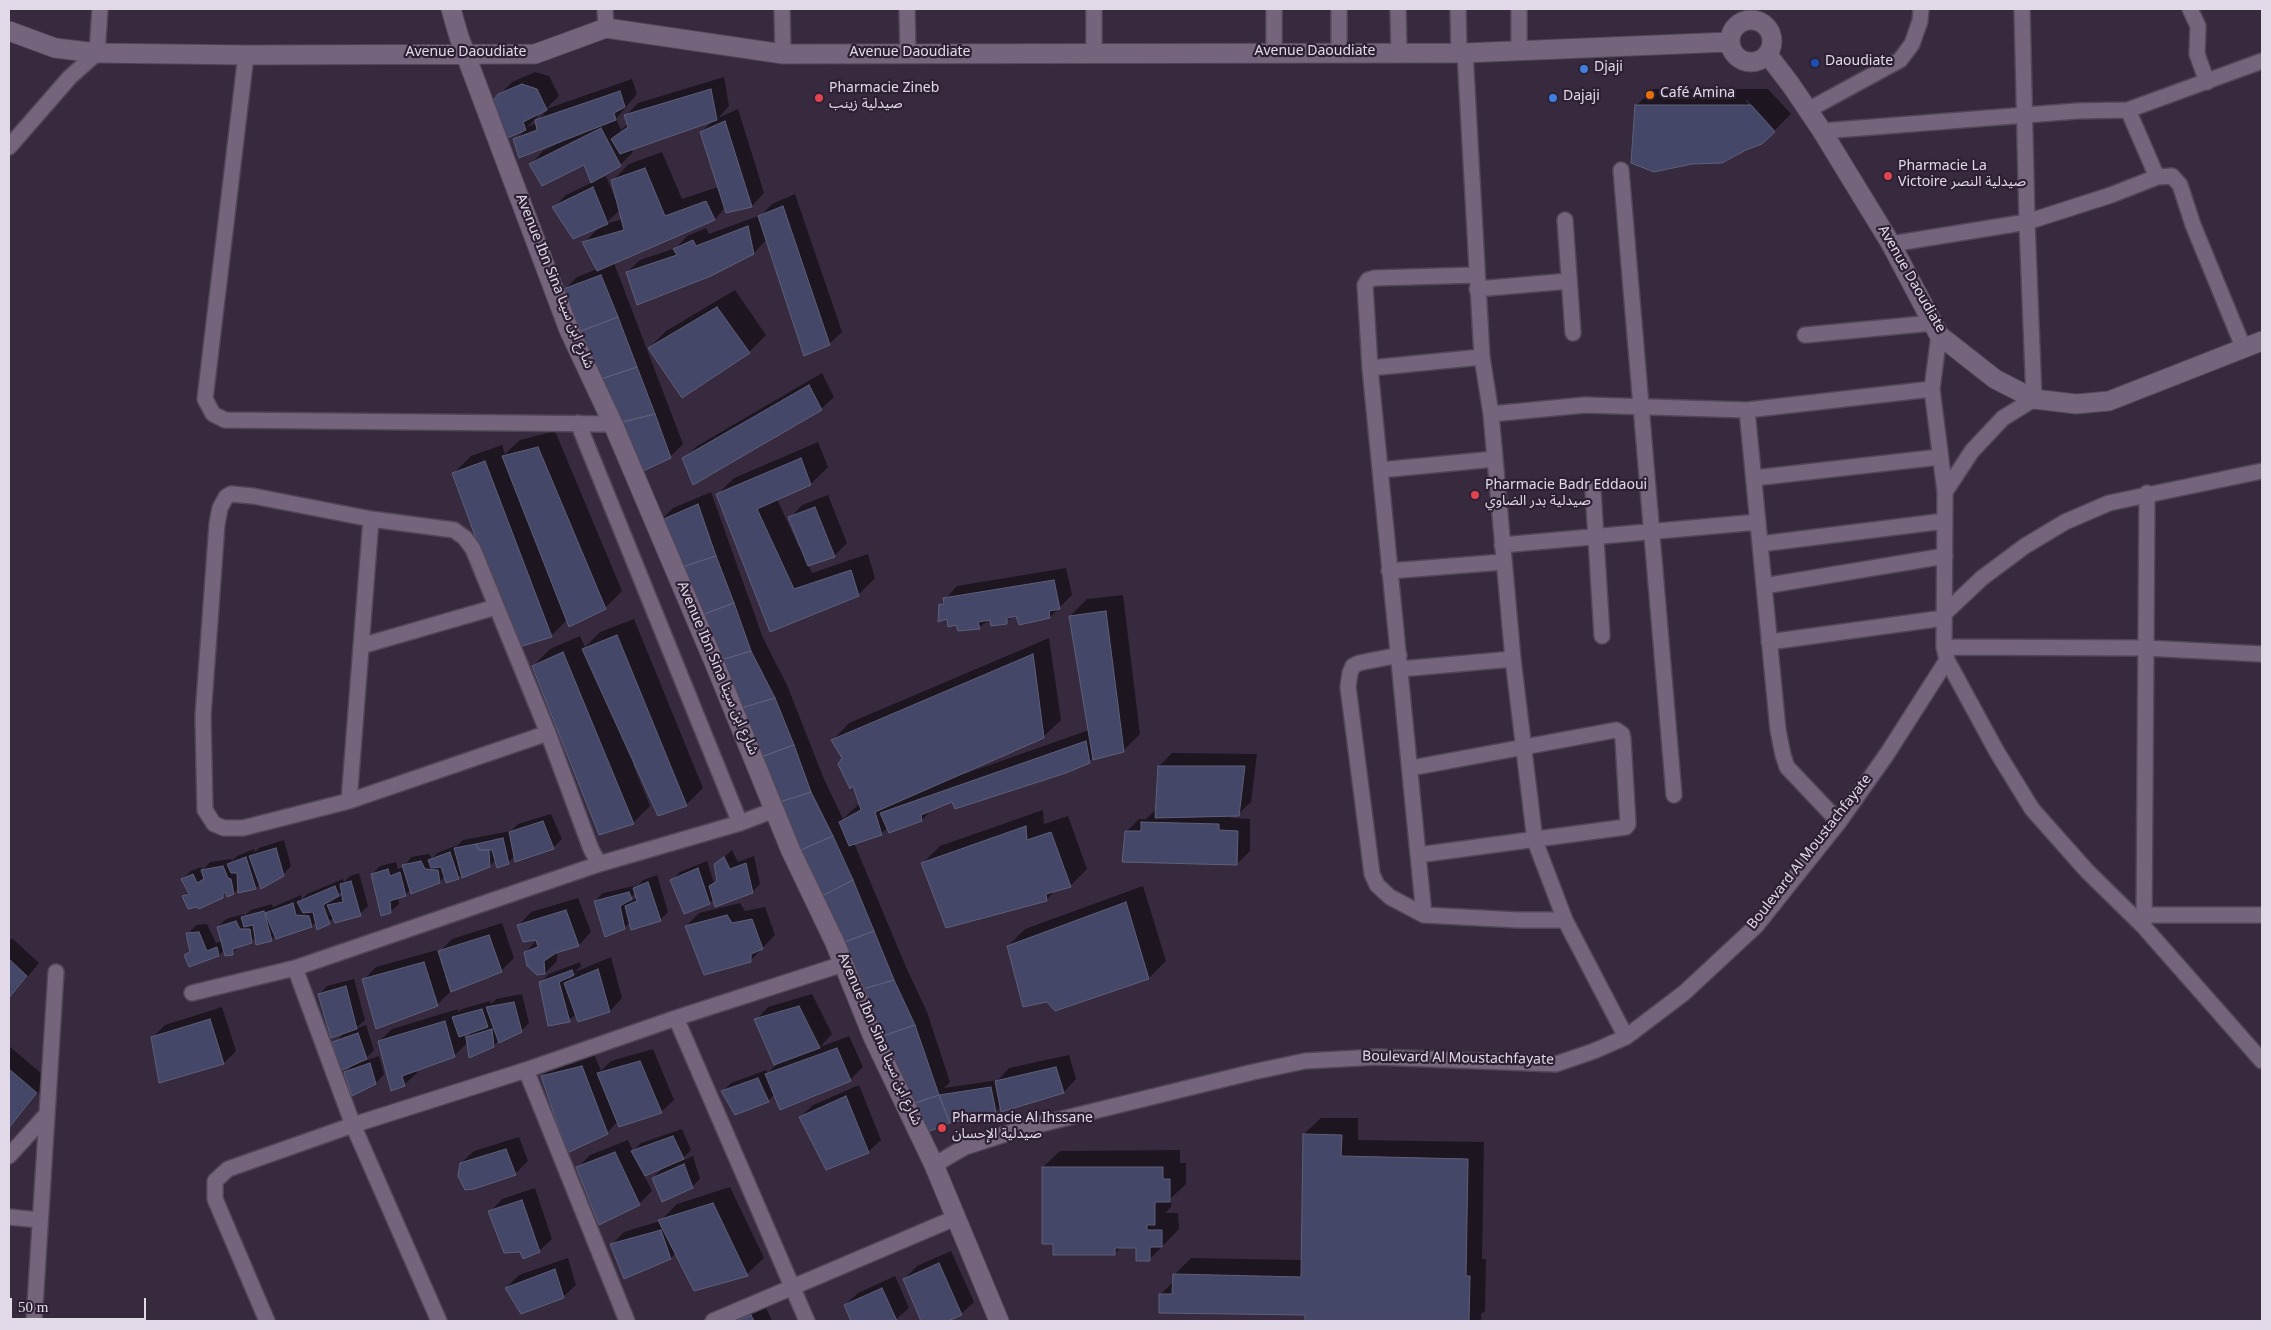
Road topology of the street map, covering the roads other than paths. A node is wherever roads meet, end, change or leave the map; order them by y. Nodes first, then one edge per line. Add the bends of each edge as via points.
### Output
1 (100, 9) edge
2 (451, 9) edge
3 (605, 9) edge
4 (782, 9) edge
5 (907, 9) edge
6 (1094, 9) edge
7 (1274, 9) edge
8 (1339, 9) edge
9 (1398, 9) edge
10 (1458, 9) edge
11 (1519, 9) edge
12 (1921, 9) edge
13 (2022, 9) edge
14 (2190, 9) edge
15 (1761, 15) edge
16 (606, 28) junction
17 (9, 31) edge
18 (1729, 42) junction
19 (1274, 52) junction
20 (1519, 52) junction
21 (97, 53) junction
22 (1339, 53) junction
23 (1399, 53) junction
24 (1462, 53) junction
25 (783, 54) junction
26 (908, 54) junction
27 (1094, 54) junction
28 (246, 55) junction
29 (465, 55) junction
30 (1768, 55) junction
31 (2262, 61) edge
32 (2207, 82) junction
33 (1808, 110) junction
34 (2128, 110) junction
35 (2024, 116) junction
36 (1822, 131) junction
37 (9, 146) edge
38 (1621, 170) dead end
39 (2157, 177) junction
40 (1565, 220) dead end
41 (2027, 222) junction
42 (1891, 244) junction
43 (1569, 281) junction
44 (1477, 282) junction
45 (1936, 329) junction
46 (1573, 333) dead end
47 (1805, 336) dead end
48 (2262, 341) edge
49 (2244, 349) junction
50 (1482, 357) junction
51 (1370, 368) junction
52 (1932, 389) junction
53 (2034, 399) junction
54 (1642, 407) junction
55 (1747, 410) junction
56 (1491, 414) junction
57 (578, 423) junction
58 (613, 424) junction
59 (1940, 457) junction
60 (1495, 459) junction
61 (1380, 470) junction
62 (2262, 471) edge
63 (1754, 478) junction
64 (1593, 490) dead end
65 (1945, 492) junction
66 (2147, 493) junction
67 (371, 519) junction
68 (1945, 521) junction
69 (1758, 522) junction
70 (1650, 532) junction
71 (1595, 538) junction
72 (1760, 544) junction
73 (1502, 545) junction
74 (1945, 556) junction
75 (1504, 562) junction
76 (1389, 571) junction
77 (1764, 586) junction
78 (496, 607) junction
79 (1944, 615) junction
80 (1602, 636) dead end
81 (1769, 642) junction
82 (361, 646) junction
83 (2145, 648) junction
84 (1945, 653) junction
85 (2262, 654) edge
86 (1514, 659) junction
87 (1399, 662) junction
88 (548, 733) junction
89 (1522, 746) junction
90 (1411, 768) junction
91 (1674, 795) dead end
92 (349, 800) junction
93 (774, 810) junction
94 (1839, 822) junction
95 (740, 823) junction
96 (1535, 841) junction
97 (1418, 855) junction
98 (599, 864) junction
99 (1424, 915) junction
100 (2262, 915) edge
101 (1565, 920) junction
102 (2144, 921) junction
103 (843, 964) junction
104 (295, 968) junction
105 (56, 972) dead end
106 (192, 993) dead end
107 (676, 1018) junction
108 (1626, 1037) junction
109 (2262, 1061) edge
110 (526, 1070) junction
111 (46, 1115) junction
112 (352, 1124) junction
113 (9, 1156) edge
114 (934, 1165) junction
115 (9, 1217) edge
116 (955, 1218) junction
117 (40, 1220) junction
118 (792, 1286) junction
119 (34, 1321) edge
120 (267, 1321) edge
121 (439, 1321) edge
122 (627, 1321) edge
123 (713, 1321) edge
124 (807, 1321) edge
125 (999, 1321) edge

1 - 21 street
2 - 29 street, Avenue Ibn Sina شارع ابن سينا
3 - 16 street
4 - 25 street
5 - 26 street
6 - 27 street
7 - 19 street
8 - 22 street
9 - 23 street
10 - 24 street
11 - 20 street
12 - 33 street via 1912,44 1900,60
13 - 35 street
14 - 32 street via 2198,26 2197,54
15 - 18 street via 1735,26
15 - 30 street via 1772,35
16 - 25 street, Avenue Daoudiate
16 - 29 street, Avenue Daoudiate via 535,54
17 - 21 street, Avenue Daoudiate via 55,48
18 - 20 street, Avenue Daoudiate
18 - 30 street via 1739,59 1759,61
19 - 22 street, Avenue Daoudiate
19 - 27 street, Avenue Daoudiate
20 - 24 street, Avenue Daoudiate
21 - 28 street, Avenue Daoudiate
21 - 37 street via 70,77
22 - 23 street, Avenue Daoudiate
23 - 24 street, Avenue Daoudiate
24 - 44 street
25 - 26 street, Avenue Daoudiate
26 - 27 street, Avenue Daoudiate
28 - 29 street, Avenue Daoudiate
28 - 57 street via 205,399 213,414 225,420
29 - 58 street, Avenue Ibn Sina شارع ابن سينا via 569,330
30 - 33 street, Avenue Daoudiate
31 - 32 street
32 - 34 street
33 - 36 street, Avenue Daoudiate
34 - 35 street
34 - 39 street
35 - 36 street
35 - 41 street
36 - 42 street, Avenue Daoudiate
38 - 54 street
39 - 41 street
39 - 49 street via 2172,176 2180,185
40 - 43 street
41 - 42 street
41 - 53 street
42 - 45 street, Avenue Daoudiate
43 - 44 street
43 - 46 street
44 - 50 street
44 - 51 street via 1368,280 1364,292
45 - 47 street
45 - 52 street
45 - 53 street, Avenue Daoudiate via 1995,379
48 - 49 street, Avenue Daoudiate
49 - 53 street, Avenue Daoudiate via 2110,401 2076,404
50 - 51 street
50 - 56 street
51 - 61 street
52 - 55 street
52 - 59 street
53 - 65 street via 1996,425 1972,451
54 - 55 street
54 - 56 street via 1585,405
54 - 70 street
55 - 63 street
56 - 60 street
57 - 58 street
57 - 95 street
58 - 93 street, Avenue Ibn Sina شارع ابن سينا
59 - 63 street
59 - 65 street
60 - 61 street
60 - 73 street
61 - 76 street
62 - 66 street
63 - 69 street
64 - 71 street
65 - 68 street
66 - 79 street via 2109,503 2065,522 2025,546 1982,578
66 - 83 street
67 - 78 street via 454,530 473,549
67 - 82 street
67 - 92 street via 231,494 220,508 216,534 203,716 205,810 214,824 224,828 243,828
68 - 72 street
68 - 74 street
69 - 70 street
69 - 72 street
70 - 71 street
70 - 91 street
71 - 73 street
71 - 80 street
72 - 77 street
73 - 75 street
74 - 77 street
74 - 79 street
75 - 76 street
75 - 86 street
76 - 87 street
77 - 81 street
78 - 82 street
78 - 88 street
79 - 81 street
79 - 84 street
81 - 94 street via 1778,730 1787,767
82 - 92 street
83 - 84 street
83 - 85 street
83 - 102 street
84 - 94 street, Boulevard Al Moustachfayate via 1887,754
84 - 102 street via 1997,752 2032,809 2087,871
86 - 87 street
86 - 89 street
87 - 90 street
87 - 99 street via 1359,663 1353,666 1348,687 1372,874 1377,885 1390,897
88 - 92 street
88 - 98 street via 590,849
89 - 90 street
89 - 96 street
89 - 96 street via 1616,730 1623,739 1628,826
90 - 97 street
93 - 95 street
93 - 103 street, Avenue Ibn Sina شارع ابن سينا
94 - 108 street, Boulevard Al Moustachfayate via 1756,926 1684,993
95 - 98 street
96 - 97 street
96 - 101 street
97 - 99 street
98 - 104 street
99 - 101 street
100 - 102 street
101 - 108 street
102 - 109 street
103 - 107 street
103 - 114 street, Avenue Ibn Sina شارع ابن سينا via 873,1037
104 - 106 street
104 - 112 street
105 - 111 street
107 - 110 street
107 - 118 street
108 - 114 street, Boulevard Al Moustachfayate via 1556,1064 1377,1057 1305,1061 1021,1129 965,1147
110 - 112 street
110 - 122 street
111 - 113 street
111 - 117 street
112 - 120 street via 228,1169 215,1181 215,1199
112 - 121 street
114 - 116 street, Avenue Ibn Sina شارع ابن سينا
115 - 117 street
116 - 118 street
116 - 125 street, Avenue Ibn Sina شارع ابن سينا
117 - 119 street
118 - 123 street
118 - 124 street

